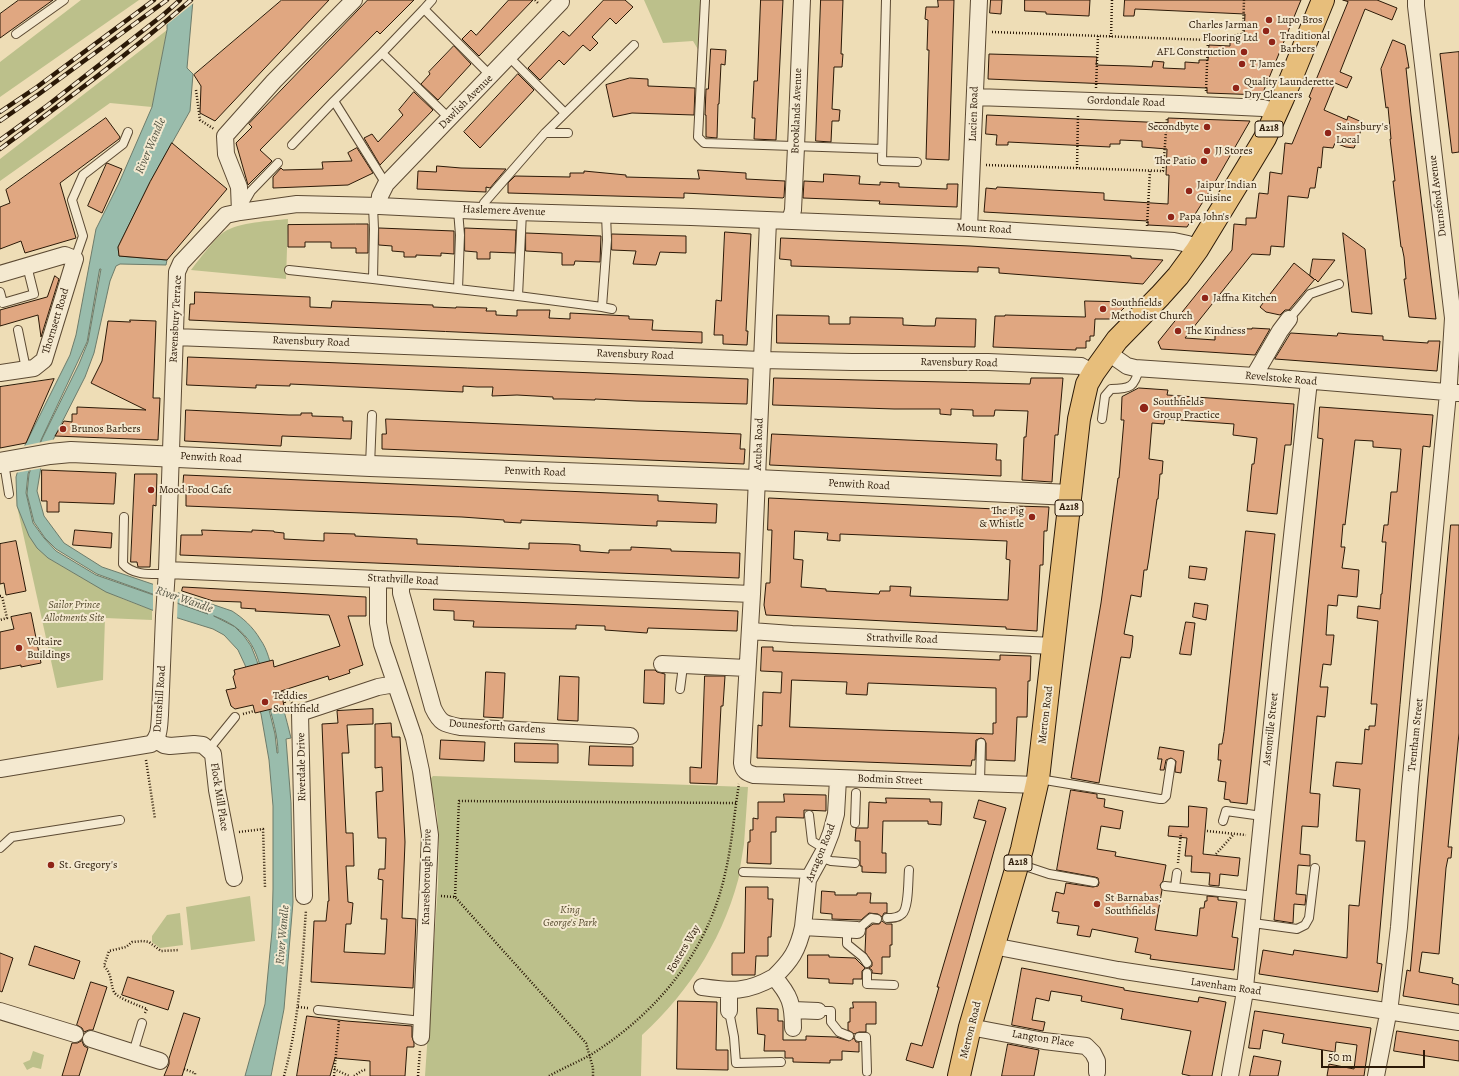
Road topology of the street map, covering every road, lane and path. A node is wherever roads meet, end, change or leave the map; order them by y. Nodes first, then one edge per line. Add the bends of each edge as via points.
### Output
1 (64, 0) edge
2 (354, 0) edge
3 (432, 0) edge
4 (705, 0) edge
5 (802, 0) edge
6 (886, 0) edge
7 (979, 0) edge
8 (1112, 0) edge
9 (1244, 0) edge
10 (1323, 0) edge
11 (1416, 0) edge
12 (561, 1) edge
13 (424, 9) junction
14 (977, 32) junction
15 (16, 34) dead end
16 (1098, 36) junction
17 (1111, 37) junction
18 (1208, 40) junction
19 (634, 45) dead end
20 (382, 53) junction
21 (509, 57) junction
22 (492, 76) junction
23 (196, 90) dead end
24 (974, 97) junction
25 (1079, 100) junction
26 (334, 101) junction
27 (1096, 101) junction
28 (1168, 103) junction
29 (1206, 105) junction
30 (1276, 112) junction
31 (565, 113) junction
32 (449, 118) junction
33 (128, 132) dead end
34 (545, 132) junction
35 (568, 133) dead end
36 (225, 136) junction
37 (292, 145) dead end
38 (796, 146) junction
39 (882, 149) junction
40 (917, 162) dead end
41 (278, 163) dead end
42 (972, 164) junction
43 (1077, 168) junction
44 (1150, 171) junction
45 (386, 184) junction
46 (376, 206) junction
47 (458, 210) junction
48 (481, 211) junction
49 (240, 212) junction
50 (522, 212) junction
51 (606, 214) junction
52 (768, 221) junction
53 (790, 221) junction
54 (969, 228) junction
55 (1146, 240) junction
56 (1197, 250) junction
57 (73, 254) junction
58 (27, 266) junction
59 (289, 270) dead end
60 (0, 274) edge
61 (373, 279) junction
62 (1339, 284) dead end
63 (458, 289) junction
64 (0, 292) edge
65 (518, 296) junction
66 (602, 307) junction
67 (612, 309) dead end
68 (1290, 318) joint
69 (18, 330) dead end
70 (175, 337) junction
71 (1107, 352) junction
72 (762, 360) junction
73 (1139, 368) junction
74 (26, 369) junction
75 (0, 373) edge
76 (1093, 373) junction
77 (1254, 376) junction
78 (1309, 381) junction
79 (1454, 393) edge
80 (372, 415) dead end
81 (1102, 419) dead end
82 (172, 456) junction
83 (7, 462) edge
84 (370, 466) junction
85 (757, 480) junction
86 (9, 494) dead end
87 (1070, 496) junction
88 (124, 517) dead end
89 (167, 575) junction
90 (378, 579) junction
91 (400, 580) junction
92 (752, 594) junction
93 (0, 596) edge
94 (0, 620) edge
95 (750, 631) junction
96 (1054, 646) junction
97 (662, 664) dead end
98 (683, 666) junction
99 (747, 668) junction
100 (395, 684) junction
101 (680, 689) dead end
102 (284, 703) joint
103 (235, 717) dead end
104 (630, 736) dead end
105 (150, 743) junction
106 (981, 743) dead end
107 (209, 749) junction
108 (1171, 764) dead end
109 (0, 769) edge
110 (744, 771) junction
111 (838, 779) junction
112 (980, 782) junction
113 (1038, 782) junction
114 (856, 793) dead end
115 (736, 803) junction
116 (846, 803) junction
117 (809, 816) dead end
118 (1262, 816) junction
119 (155, 819) dead end
120 (120, 820) dead end
121 (1223, 821) dead end
122 (855, 823) dead end
123 (1207, 831) dead end
124 (1181, 833) dead end
125 (225, 834) junction
126 (1234, 834) junction
127 (1260, 837) junction
128 (0, 848) edge
129 (822, 853) junction
130 (1216, 854) dead end
131 (855, 863) dead end
132 (1018, 864) junction
133 (1315, 868) dead end
134 (909, 870) dead end
135 (743, 872) dead end
136 (1177, 873) joint
137 (811, 874) junction
138 (234, 878) dead end
139 (1094, 882) dead end
140 (1165, 886) dead end
141 (265, 887) dead end
142 (1175, 887) junction
143 (427, 895) junction
144 (304, 896) joint
145 (1255, 896) junction
146 (455, 897) junction
147 (877, 918) dead end
148 (887, 918) dead end
149 (1252, 923) junction
150 (803, 927) junction
151 (852, 930) junction
152 (993, 946) junction
153 (180, 950) dead end
154 (867, 963) dead end
155 (867, 973) dead end
156 (774, 978) junction
157 (894, 985) dead end
158 (702, 987) dead end
159 (1245, 990) junction
160 (729, 991) junction
161 (318, 1010) dead end
162 (793, 1010) junction
163 (0, 1011) edge
164 (729, 1011) joint
165 (818, 1011) joint
166 (1388, 1012) junction
167 (340, 1013) junction
168 (422, 1021) junction
169 (142, 1022) joint
170 (1459, 1022) edge
171 (970, 1027) junction
172 (793, 1028) dead end
173 (75, 1034) dead end
174 (849, 1036) dead end
175 (421, 1037) joint
176 (859, 1037) dead end
177 (91, 1039) dead end
178 (133, 1052) junction
179 (590, 1055) junction
180 (160, 1061) dead end
181 (781, 1062) dead end
182 (184, 1069) dead end
183 (334, 1069) junction
184 (367, 1070) dead end
185 (867, 1072) dead end
186 (1097, 1072) dead end
187 (194, 1076) edge
188 (284, 1076) edge
189 (334, 1076) edge
190 (348, 1076) edge
191 (354, 1076) edge
192 (418, 1076) edge
193 (549, 1076) edge
194 (593, 1076) edge
195 (960, 1076) edge
196 (1230, 1076) edge
197 (1376, 1076) edge

1 - 15 lane
2 - 36 street via 274,81
3 - 13 lane
4 - 38 lane via 698,137 704,143
5 - 38 street, Brooklands Avenue
6 - 39 lane
7 - 14 street, Lucien Road
8 - 17 path
9 - 18 path via 1243,34
10 - 30 main road, A218
11 - 79 street, Durnsford Avenue via 1453,318
12 - 21 street, Dawlish Avenue
13 - 20 lane
13 - 22 lane
14 - 16 path
14 - 24 street, Lucien Road
16 - 17 path
16 - 27 path
17 - 18 path
18 - 29 path
19 - 31 lane
20 - 26 lane
20 - 32 lane
21 - 22 street, Dawlish Avenue
21 - 31 lane
22 - 32 street, Dawlish Avenue
23 - 36 path via 200,120
24 - 25 street, Gordondale Road
24 - 42 street, Lucien Road
25 - 27 street, Gordondale Road
25 - 43 path
26 - 37 lane
26 - 45 lane
27 - 28 street, Gordondale Road
28 - 29 street, Gordondale Road
28 - 44 path via 1163,171
29 - 30 street, Gordondale Road via 1263,108
30 - 56 main road, A218 via 1265,138
31 - 34 lane
32 - 45 street, Dawlish Avenue
33 - 57 lane via 124,144 83,175 72,200 83,236
34 - 35 lane
34 - 48 lane via 484,203
36 - 49 street via 226,154 239,187
38 - 39 lane
38 - 53 street, Brooklands Avenue
39 - 40 lane via 882,161
41 - 49 lane via 251,191
42 - 43 path
42 - 54 street, Lucien Road
43 - 44 path
44 - 55 path
45 - 46 street, Dawlish Avenue
46 - 47 street, Haslemere Avenue
46 - 49 street, Haslemere Avenue via 297,204
46 - 61 lane
47 - 48 street, Haslemere Avenue
47 - 63 lane
48 - 50 street, Haslemere Avenue
49 - 70 street, Ravensbury Terrace via 226,215 181,263 177,272
50 - 51 street, Haslemere Avenue
50 - 65 lane
51 - 52 street, Haslemere Avenue
51 - 66 lane via 607,240
52 - 53 street, Mount Road
52 - 72 street, Acuba Road
53 - 54 street, Mount Road
54 - 55 street, Mount Road
55 - 56 street, Mount Road via 1174,241 1188,244
56 - 71 main road, A218 via 1178,276
57 - 58 street
57 - 74 street, Thornsett Road via 44,360 34,368
58 - 60 street
58 - 64 lane via 34,294 3,303
59 - 61 lane
61 - 63 lane
62 - 68 lane via 1310,294
63 - 65 lane
65 - 66 lane
66 - 67 lane
68 - 77 street
69 - 74 lane
70 - 72 street, Ravensbury Road
70 - 82 street, Ravensbury Terrace
71 - 73 street, Revelstoke Road via 1127,366
71 - 76 main road, Merton Road / A218
72 - 76 street, Ravensbury Road via 1066,365 1081,366
72 - 85 street, Acuba Road
73 - 77 street, Revelstoke Road
73 - 81 lane via 1132,385 1122,389 1111,389 1105,396
74 - 75 street, Thornsett Road
76 - 87 main road, Merton Road / A218 via 1087,384 1081,408
77 - 78 street, Revelstoke Road
78 - 79 street, Revelstoke Road
78 - 118 street, Astonville Street
79 - 166 street, Trentham Street
80 - 84 lane
82 - 83 street, Penwith Road via 70,452
82 - 84 street, Penwith Road
82 - 89 street
83 - 86 lane
84 - 85 street, Penwith Road
85 - 87 street, Penwith Road
85 - 92 street, Acuba Road
87 - 96 main road, Merton Road / A218
88 - 89 lane via 123,564 134,572
89 - 90 street, Strathville Road
89 - 105 street, Duntshill Road via 159,731
90 - 91 street, Strathville Road
90 - 100 street, Knaresborough Drive via 378,623
91 - 92 street, Strathville Road
91 - 104 street, Dounesforth Gardens via 406,614 433,708 440,721 446,725 460,727
92 - 95 street, Acuba Road
93 - 94 path via 7,618
95 - 96 street, Strathville Road
95 - 99 street, Acuba Road
96 - 113 main road, Merton Road / A218
97 - 98 street
98 - 99 street
98 - 101 lane
99 - 110 street, Acuba Road via 742,763
100 - 143 street, Knaresborough Drive via 414,738 421,771 430,835
100 - 144 street, Riverdale Drive via 378,687 300,713
102 - 102 path via 290,699 286,699 284,691
103 - 107 lane
105 - 107 street, Flock Mill Place via 170,746 203,744
105 - 109 street, Duntshill Road
105 - 119 path
106 - 112 lane
107 - 125 street, Flock Mill Place via 213,754
108 - 113 lane via 1166,796 1163,799
110 - 111 street, Bodmin Street via 754,775
110 - 115 path, Fosters Way via 740,777
111 - 112 street, Bodmin Street
111 - 116 street, Arragon Road
112 - 113 street, Bodmin Street
113 - 132 main road, Merton Road / A218
114 - 116 lane
115 - 146 path via 459,801
115 - 179 path, Fosters Way via 726,874 700,944 658,1000 638,1020
116 - 122 lane
116 - 129 street, Arragon Road via 836,814
117 - 129 lane via 812,841
118 - 121 lane via 1226,811
118 - 127 street, Astonville Street
120 - 128 lane via 12,837
123 - 126 path
124 - 136 path
125 - 138 street, Flock Mill Place
125 - 141 path via 263,829
126 - 127 path
126 - 130 path
127 - 145 street, Astonville Street
129 - 131 lane via 831,861
129 - 137 street, Arragon Road
132 - 139 lane via 1049,874
132 - 152 main road, Merton Road / A218
133 - 149 lane via 1309,918 1305,925 1297,929
134 - 148 lane via 906,907 903,914 896,918
135 - 137 lane
136 - 142 lane
137 - 150 street, Arragon Road via 808,880
140 - 142 lane
142 - 145 lane
143 - 146 path
143 - 168 street, Knaresborough Drive
144 - 188 path via 306,910 298,1007
145 - 149 street, Astonville Street
146 - 179 path via 586,1044
147 - 151 lane via 871,918
149 - 159 street, Astonville Street
150 - 151 street
150 - 156 street, Arragon Road via 792,958
151 - 154 lane via 848,944
152 - 159 street, Lavenham Road via 1118,970
152 - 171 main road, Merton Road / A218
153 - 169 path via 161,951 149,942 143,941 132,942 126,947 109,951 104,966 109,970 114,991 124,1000 147,1008
155 - 157 lane via 867,984
156 - 160 street, Arragon Road via 748,989
156 - 162 street via 788,996
158 - 160 street, Arragon Road
159 - 166 street, Lavenham Road
159 - 196 street, Astonville Street
160 - 164 street
161 - 167 lane
162 - 165 street
162 - 172 street
163 - 173 street
164 - 181 lane via 736,1063
165 - 174 lane via 831,1011 831,1022 839,1032
166 - 170 street, Lavenham Road
166 - 197 street, Trentham Street
167 - 168 lane
167 - 183 path
168 - 175 street, Knaresborough Drive
169 - 178 lane
171 - 186 street, Langton Place via 1086,1046 1097,1060
171 - 195 main road, Merton Road / A218
175 - 192 path
176 - 185 lane via 866,1037
177 - 178 street
178 - 180 street
179 - 193 path, Fosters Way
179 - 194 path
182 - 187 path via 196,1073
183 - 189 path
183 - 190 path
184 - 191 path

